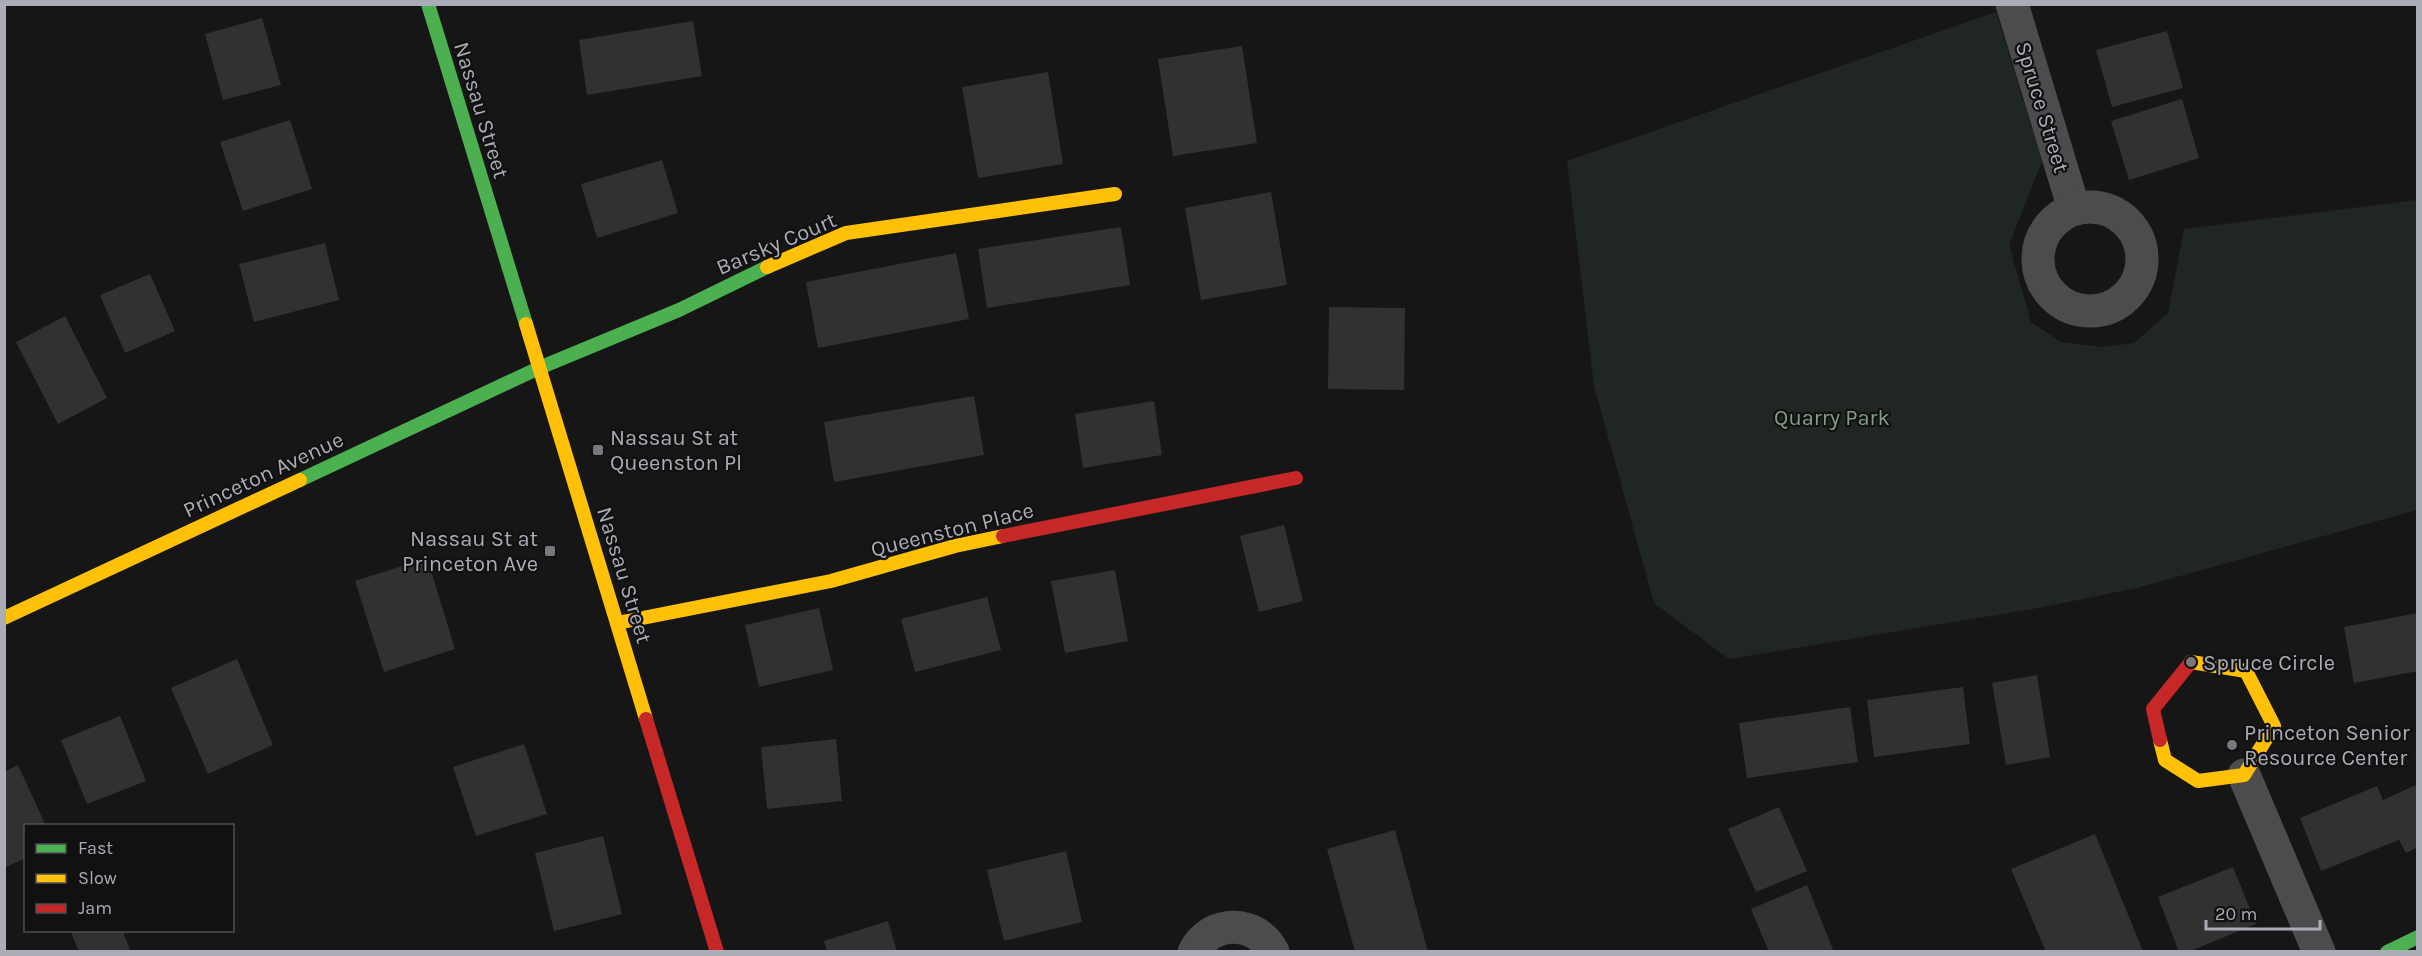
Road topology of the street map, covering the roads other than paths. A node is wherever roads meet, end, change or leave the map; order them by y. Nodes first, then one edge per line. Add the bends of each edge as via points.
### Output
1 (428, 4) edge
2 (2012, 4) edge
3 (1115, 194) dead end
4 (2074, 209) dead end
5 (539, 368) junction
6 (1296, 478) dead end
7 (4, 618) edge
8 (617, 623) junction
9 (2244, 775) junction
10 (2418, 937) edge
11 (717, 951) edge
12 (1194, 951) edge
13 (1273, 951) edge
14 (2319, 951) edge
15 (2387, 951) edge

1 - 5 street, Nassau Street
2 - 4 street, Spruce Street
3 - 5 street, Barsky Court via 846,233 784,258 679,310
5 - 7 street, Princeton Avenue
5 - 8 street, Nassau Street
6 - 8 street, Queenston Place via 955,546 831,581
8 - 11 street, Nassau Street
9 - 9 street via 2274,726 2246,671 2191,662 2153,709 2165,760 2198,781
9 - 14 street
10 - 15 street
12 - 13 street via 1207,935 1222,928 1239,927 1256,932

